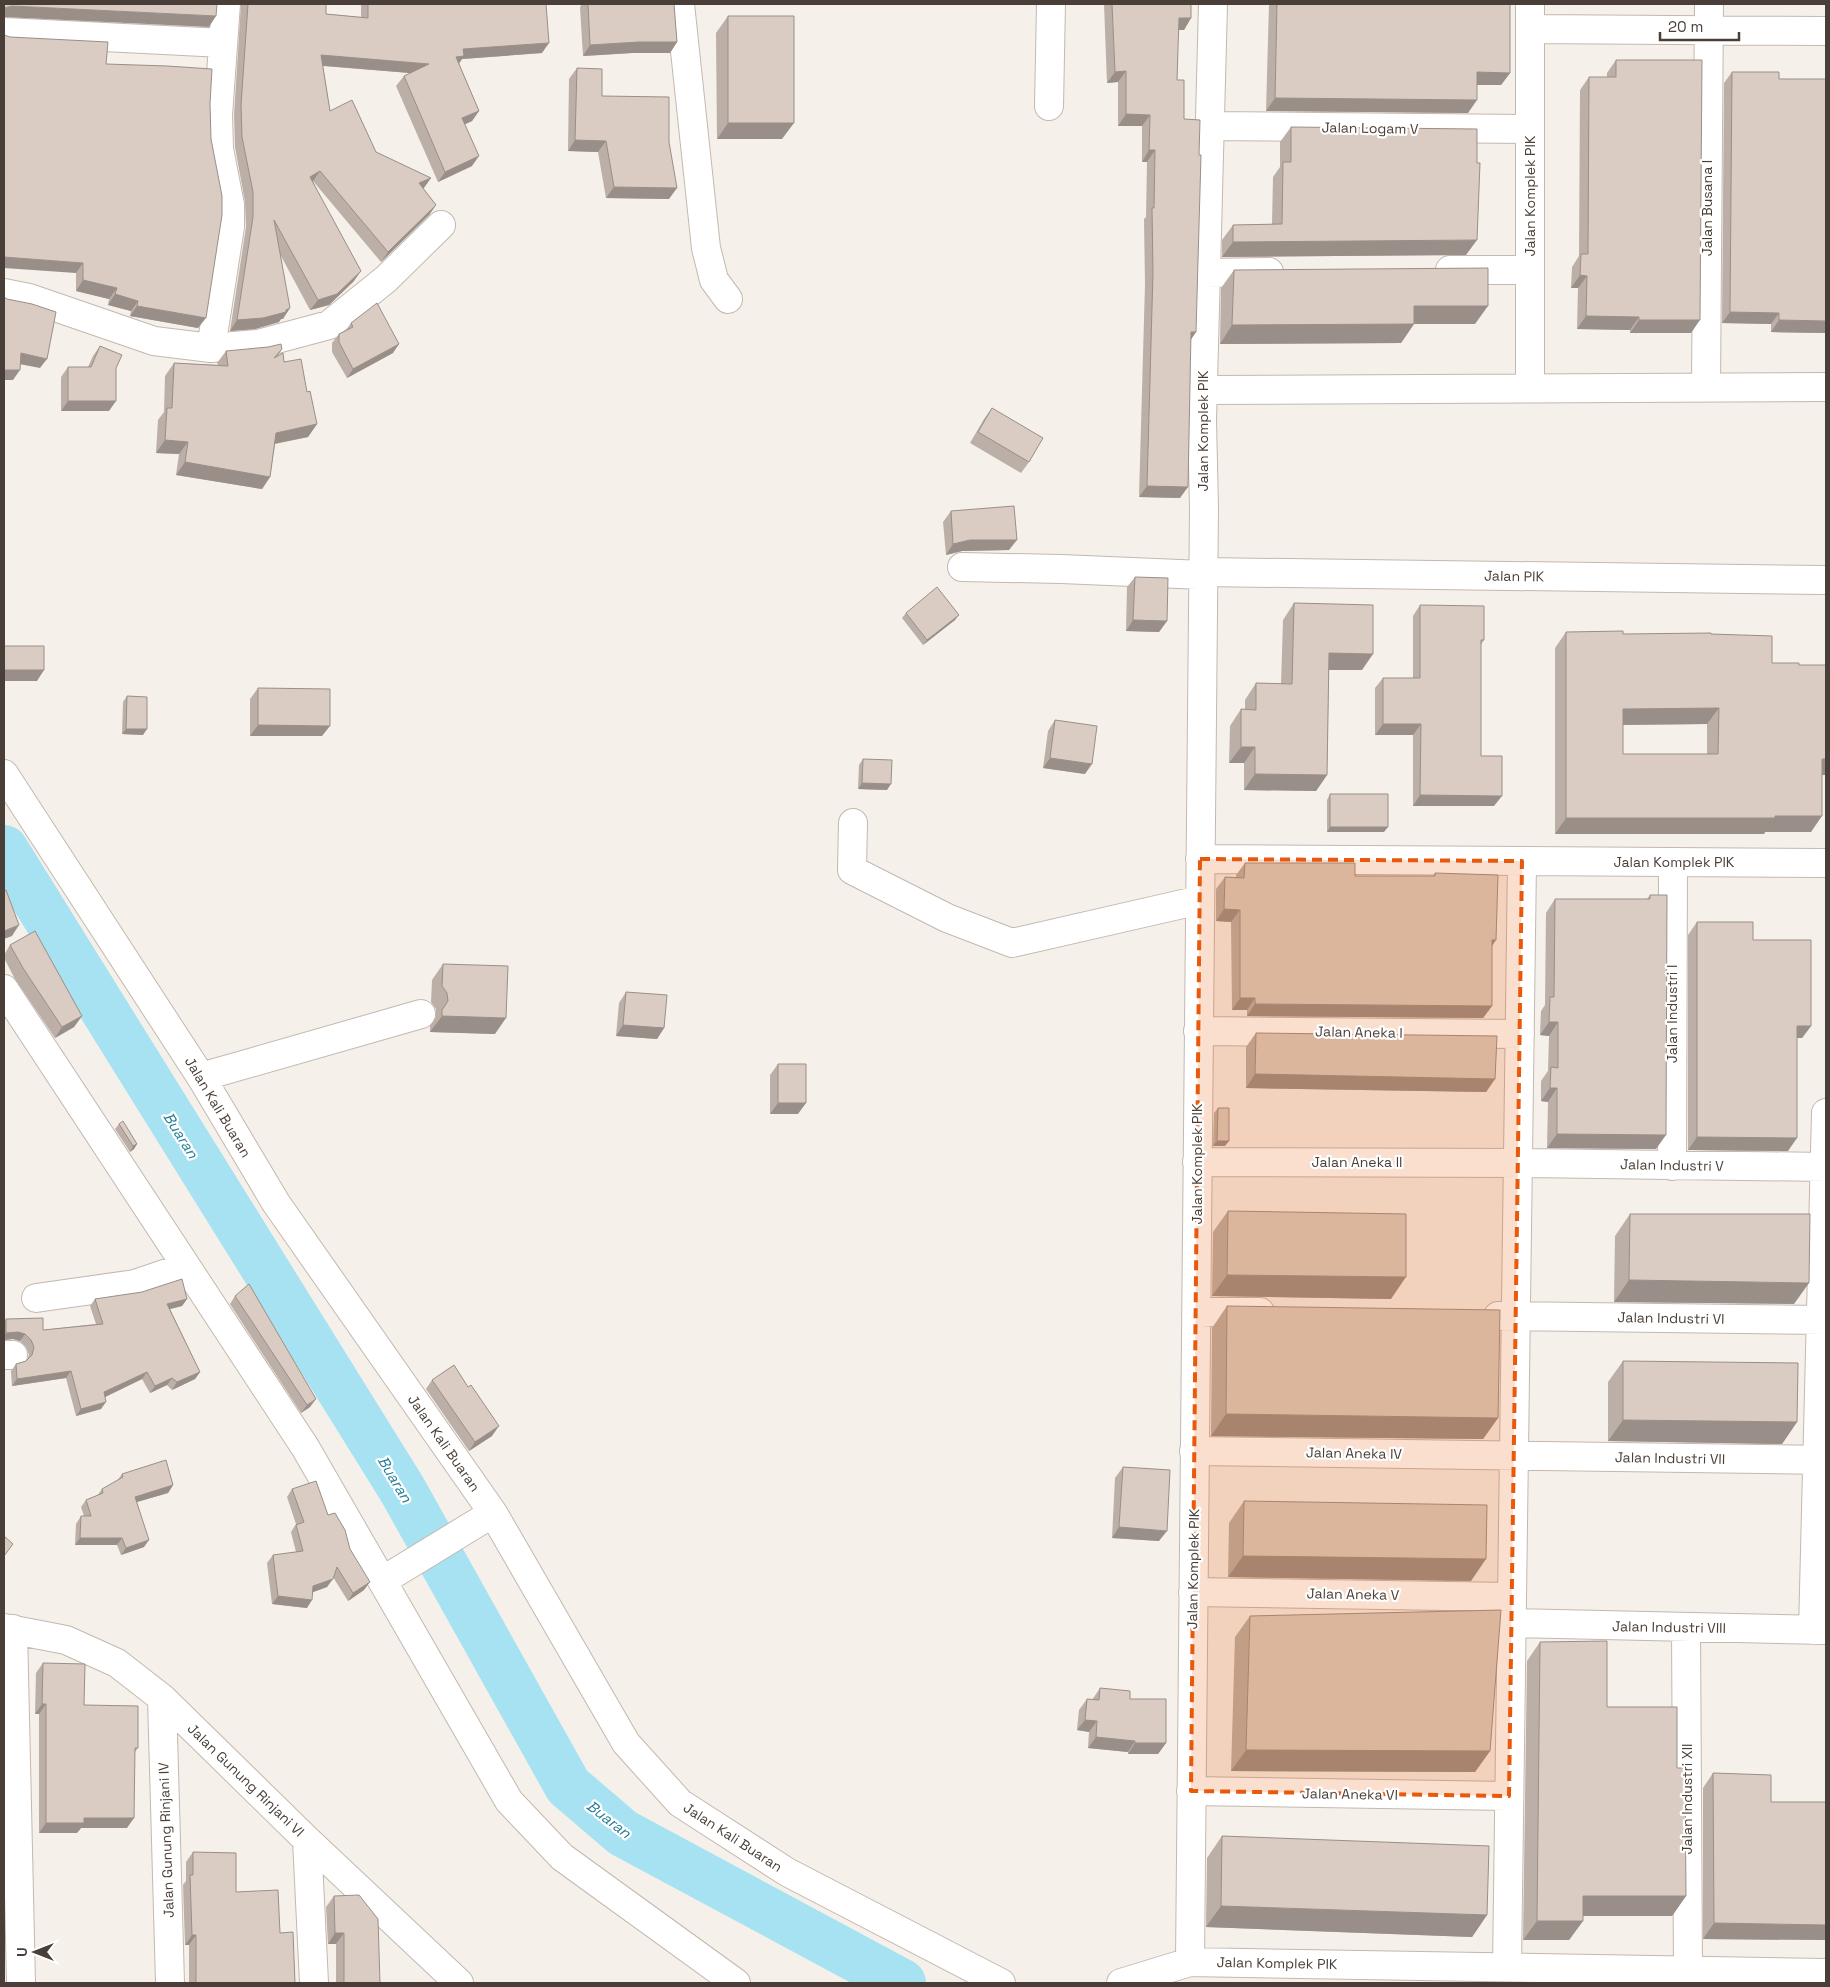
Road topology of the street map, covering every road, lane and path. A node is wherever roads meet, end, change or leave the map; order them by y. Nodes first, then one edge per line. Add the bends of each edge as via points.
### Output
1 (226, 4) edge
2 (680, 4) edge
3 (1051, 4) edge
4 (1213, 4) edge
5 (1530, 16) edge
6 (1709, 17) edge
7 (1826, 31) edge
8 (4, 32) edge
9 (223, 43) junction
10 (1049, 106) dead end
11 (1210, 126) junction
12 (1530, 129) junction
13 (441, 225) dead end
14 (1422, 270) edge
15 (1530, 270) junction
16 (1295, 272) edge
17 (1206, 273) junction
18 (4, 293) edge
19 (728, 299) dead end
20 (211, 348) junction
21 (1826, 386) edge
22 (1706, 387) junction
23 (1530, 388) junction
24 (1202, 390) junction
25 (962, 567) dead end
26 (1202, 574) junction
27 (1826, 580) edge
28 (4, 774) edge
29 (853, 823) dead end
30 (1200, 859) junction
31 (1522, 861) junction
32 (1673, 862) junction
33 (1826, 863) edge
34 (1200, 900) junction
35 (4, 989) edge
36 (421, 1014) dead end
37 (1198, 1030) junction
38 (1520, 1034) junction
39 (202, 1077) junction
40 (1826, 1113) edge
41 (1197, 1162) junction
42 (1518, 1163) junction
43 (1672, 1166) junction
44 (1826, 1167) edge
45 (185, 1267) junction
46 (36, 1298) dead end
47 (1284, 1313) edge
48 (1196, 1314) junction
49 (1470, 1316) edge
50 (1516, 1316) junction
51 (1824, 1320) edge
52 (1194, 1450) junction
53 (1514, 1455) junction
54 (1822, 1460) edge
55 (486, 1517) junction
56 (388, 1577) junction
57 (1193, 1592) junction
58 (1512, 1610) junction
59 (1686, 1627) junction
60 (9, 1629) edge
61 (1820, 1630) edge
62 (162, 1698) junction
63 (1191, 1791) junction
64 (1509, 1796) junction
65 (307, 1840) junction
66 (1190, 1962) junction
67 (1507, 1968) junction
68 (1688, 1970) junction
69 (1826, 1973) edge
70 (21, 1983) edge
71 (170, 1983) edge
72 (314, 1983) edge
73 (459, 1983) edge
74 (736, 1983) edge
75 (1001, 1983) edge
76 (1121, 1983) edge

1 - 9 street via 224,48
2 - 19 street via 706,248 714,280
3 - 10 street
4 - 11 street, Jalan Komplek PIK
5 - 6 street
5 - 12 street, Jalan Komplek PIK
6 - 7 street
6 - 22 street, Jalan Busana I
8 - 9 street
9 - 20 street via 219,148 230,205 230,227
11 - 12 street, Jalan Logam V
11 - 17 street, Jalan Komplek PIK
12 - 15 street, Jalan Komplek PIK
13 - 20 street via 386,279 329,326 258,344
14 - 15 street
15 - 23 street, Jalan Komplek PIK
16 - 17 street
17 - 24 street, Jalan Komplek PIK
18 - 20 street via 30,298 154,341
21 - 22 street
22 - 23 street
23 - 24 street
24 - 26 street, Jalan Komplek PIK
25 - 26 street, Jalan PIK
26 - 27 street, Jalan PIK
26 - 30 street, Jalan Komplek PIK
28 - 39 street, Jalan Kali Buaran
29 - 34 street via 852,870 947,918 1012,943
30 - 31 street, Jalan Komplek PIK
30 - 34 street, Jalan Komplek PIK
31 - 32 street, Jalan Komplek PIK
31 - 38 street
32 - 33 street, Jalan Komplek PIK
32 - 43 street, Jalan Industri I
34 - 37 street, Jalan Komplek PIK
35 - 45 street
36 - 39 street
37 - 38 street, Jalan Aneka I
37 - 41 street, Jalan Komplek PIK
38 - 42 street
39 - 55 street, Jalan Kali Buaran via 276,1203
40 - 44 street
41 - 42 street, Jalan Aneka II
41 - 48 street, Jalan Komplek PIK
42 - 43 street, Jalan Industri V
42 - 50 street
43 - 44 street, Jalan Industri V
44 - 51 street
45 - 46 street via 134,1284
45 - 56 street
47 - 48 street
48 - 52 street, Jalan Komplek PIK
49 - 50 street, Jalan Industri VI
50 - 51 street, Jalan Industri VI
50 - 53 street
51 - 54 street
52 - 53 street, Jalan Aneka IV
52 - 57 street, Jalan Komplek PIK
53 - 54 street, Jalan Industri VII
53 - 58 street
54 - 61 street
55 - 56 street
55 - 75 street, Jalan Kali Buaran via 626,1743 680,1803 787,1872
56 - 74 street via 509,1801 562,1857
57 - 58 street, Jalan Aneka V
57 - 63 street, Jalan Komplek PIK
58 - 59 street, Jalan Industri VIII
58 - 64 street
59 - 61 street, Jalan Industri VIII
59 - 68 street, Jalan Industri XII
60 - 62 street, Jalan Gunung Rinjani VI via 66,1640 117,1663
60 - 70 street
62 - 65 street, Jalan Gunung Rinjani VI
62 - 71 street, Jalan Gunung Rinjani IV
63 - 64 street, Jalan Aneka VI
63 - 66 street, Jalan Komplek PIK
64 - 67 street
65 - 72 street
65 - 73 street, Jalan Gunung Rinjani VI
66 - 67 street, Jalan Komplek PIK
66 - 76 street
67 - 68 street, Jalan Komplek PIK
68 - 69 street, Jalan Komplek PIK

